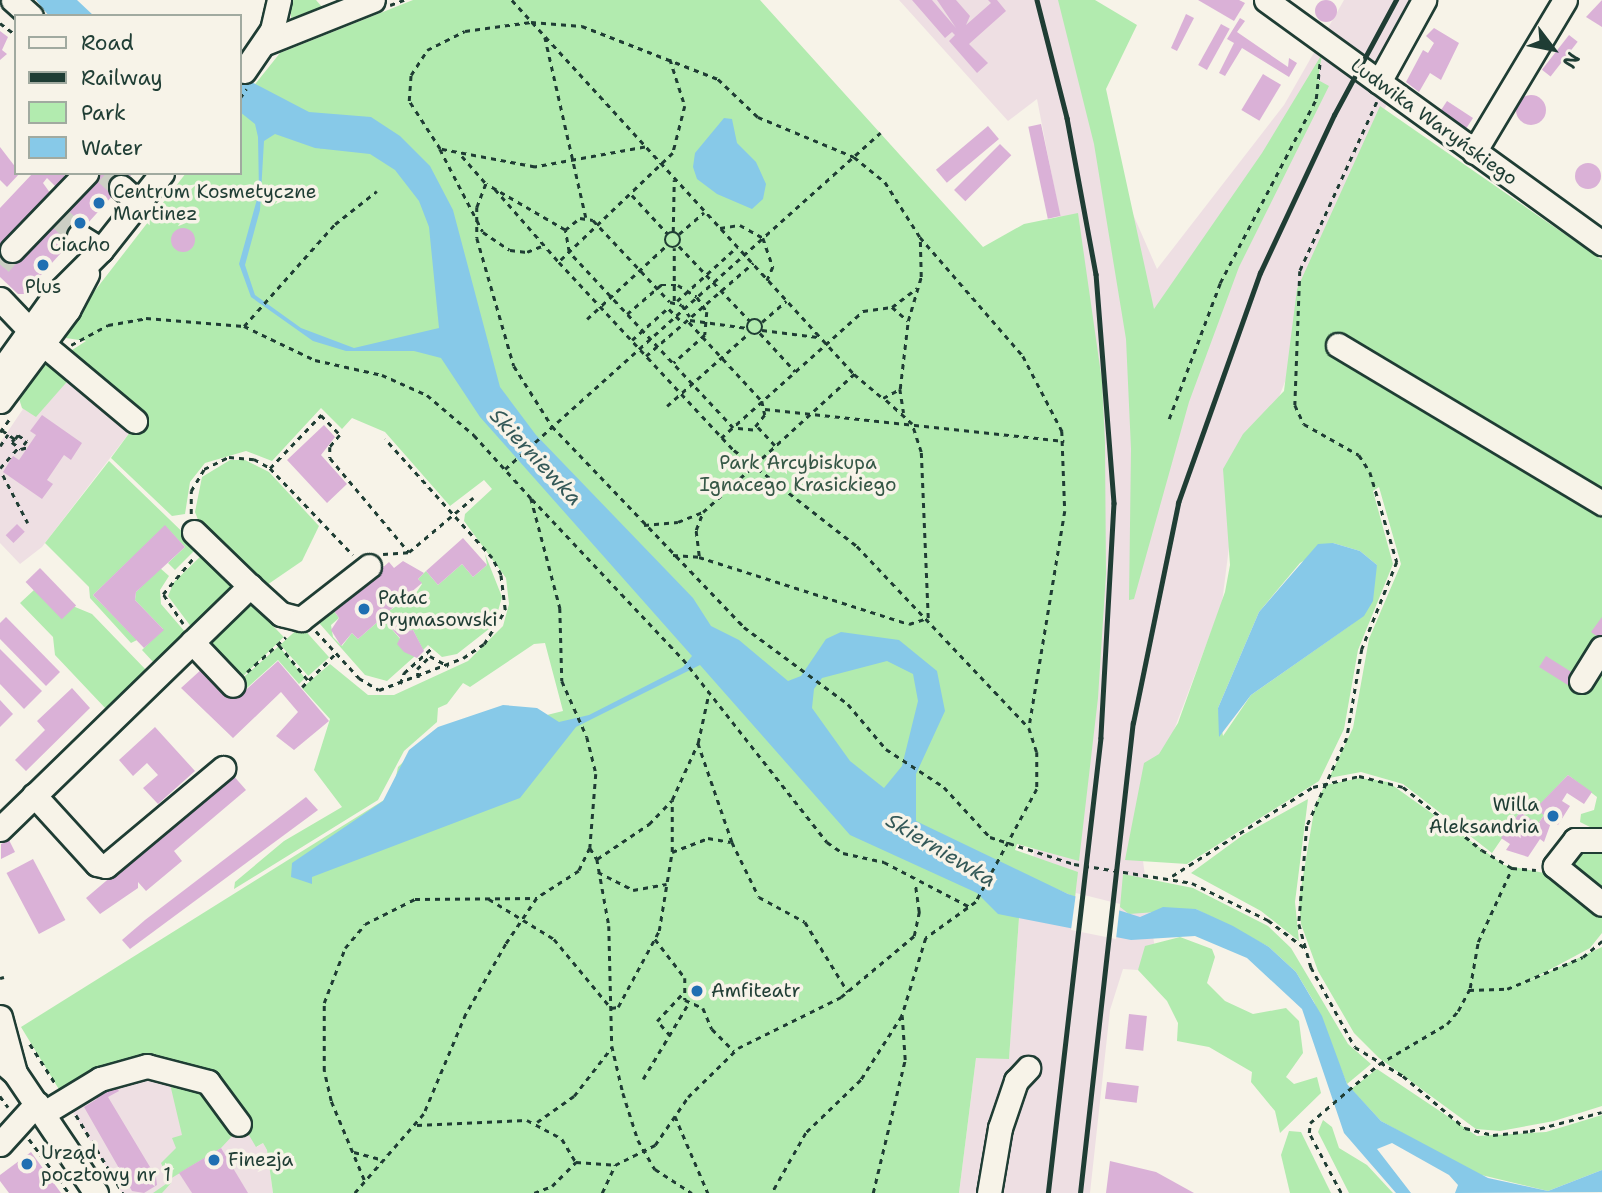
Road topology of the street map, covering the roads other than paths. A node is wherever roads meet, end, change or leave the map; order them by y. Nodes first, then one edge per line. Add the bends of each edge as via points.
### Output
1 (13, 0) edge
2 (279, 0) edge
3 (373, 0) edge
4 (1266, 0) edge
5 (1424, 0) edge
6 (1565, 0) edge
7 (337, 6) edge
8 (29, 14) edge
9 (265, 43) junction
10 (244, 71) dead end
11 (1379, 89) junction
12 (1474, 152) junction
13 (84, 175) edge
14 (160, 175) edge
15 (121, 187) tunnel mouth
16 (139, 203) junction
17 (79, 236) tunnel mouth
18 (1602, 243) edge
19 (12, 250) tunnel mouth
20 (100, 250) junction
21 (0, 299) edge
22 (43, 343) junction
23 (1338, 345) dead end
24 (0, 372) edge
25 (0, 401) edge
26 (135, 421) dead end
27 (1602, 503) edge
28 (198, 540) road end
29 (375, 560) road end
30 (250, 586) junction
31 (191, 637) junction
32 (1602, 649) edge
33 (1581, 681) dead end
34 (233, 685) road end
35 (223, 768) dead end
36 (34, 795) junction
37 (0, 829) edge
38 (1602, 840) edge
39 (1602, 904) edge
40 (0, 1017) edge
41 (8, 1066) edge
42 (1028, 1068) dead end
43 (40, 1108) junction
44 (239, 1124) dead end
45 (0, 1144) edge
46 (96, 1193) edge
47 (989, 1193) edge

1 - 8 street
2 - 9 street
3 - 7 street
4 - 11 street, Ludwika Waryńskiego
5 - 11 street
6 - 12 street
7 - 9 street
9 - 10 street
11 - 12 street, Ludwika Waryńskiego
12 - 18 street, Ludwika Waryńskiego
13 - 19 street via 55,213
14 - 16 street
15 - 16 street
16 - 20 street
17 - 20 street
20 - 22 street
21 - 22 street
22 - 24 street
22 - 25 street
22 - 26 street
23 - 27 street
28 - 30 street
29 - 30 street via 301,620 281,614
30 - 31 street
31 - 34 street
31 - 36 street
32 - 33 street
35 - 36 street via 106,866 97,864
36 - 37 street
38 - 39 street via 1575,840 1555,866
40 - 41 street
41 - 43 street
42 - 47 street via 1016,1081 1000,1128
43 - 44 street via 128,1068 175,1069 208,1082
43 - 45 street
43 - 46 street

